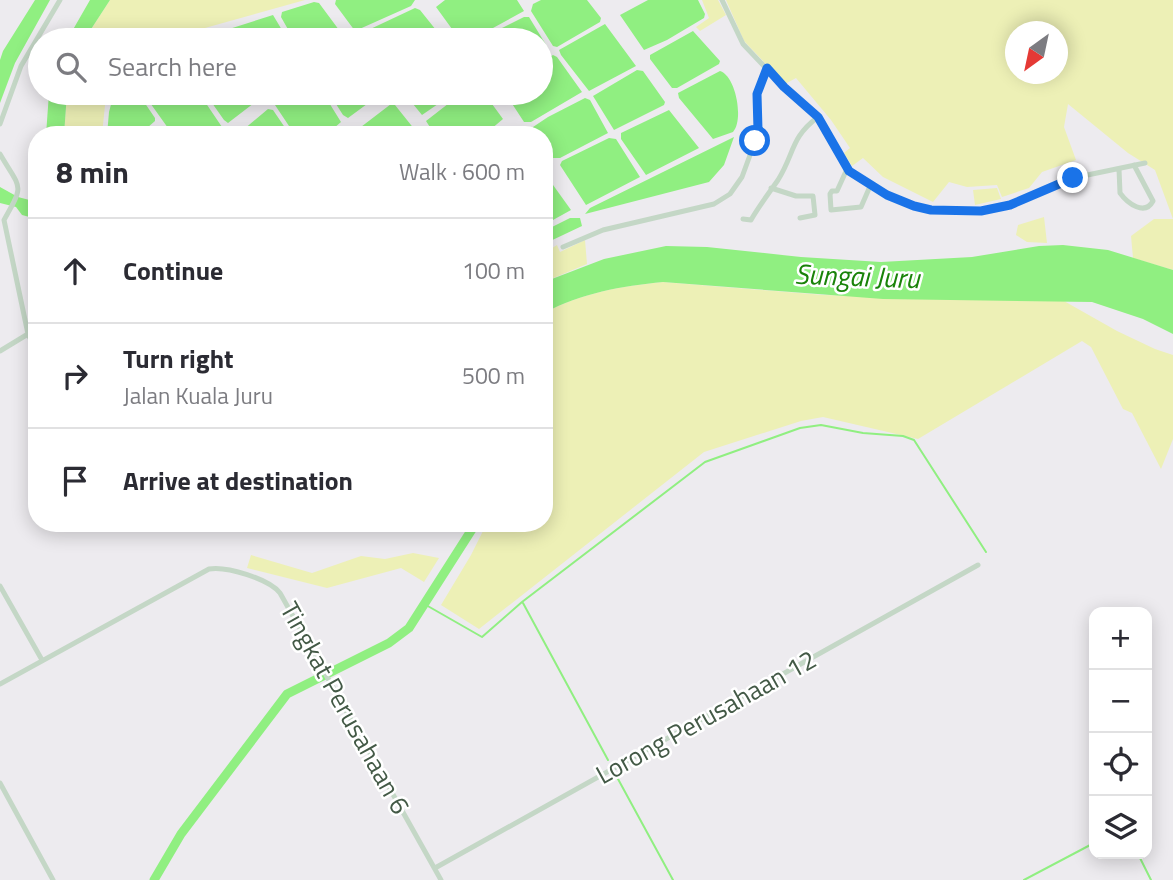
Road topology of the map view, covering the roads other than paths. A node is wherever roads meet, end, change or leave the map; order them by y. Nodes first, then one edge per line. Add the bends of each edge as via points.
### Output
1 (60, 0) edge
2 (722, 0) edge
3 (43, 28) edge
4 (28, 54) edge
5 (767, 68) junction
6 (818, 117) junction
7 (0, 124) edge
8 (0, 154) edge
9 (1145, 163) dead end
10 (1134, 165) junction
11 (847, 169) junction
12 (1119, 169) junction
13 (871, 184) junction
14 (771, 188) junction
15 (800, 218) dead end
16 (743, 219) dead end
17 (564, 247) dead end
18 (28, 334) joint
19 (0, 351) edge
20 (978, 565) dead end
21 (0, 586) edge
22 (42, 660) junction
23 (0, 684) edge
24 (0, 783) edge
25 (435, 868) junction
26 (53, 880) edge
27 (441, 880) edge

1 - 3 street
2 - 5 street via 743,44
4 - 7 street
5 - 6 street
5 - 17 street via 757,94 757,136 742,177 730,194 705,207 603,230
6 - 11 street
6 - 14 street via 798,135
8 - 18 street via 19,186 4,220
9 - 10 street
10 - 12 street
10 - 12 street via 1153,201 1143,209 1120,193
11 - 13 street
11 - 13 street via 837,191 830,194 831,210 861,207
12 - 13 street via 1073,178 1010,205 970,212 914,206
14 - 15 street via 813,196 815,215
14 - 16 street via 751,220
18 - 19 street
20 - 25 street, Lorong Perusahaan 12
21 - 22 street
22 - 23 street, Tingkat Perusahaan 6
22 - 25 street, Tingkat Perusahaan 6 via 209,569 263,580 276,588
24 - 26 street
25 - 27 street, Tingkat Perusahaan 6

